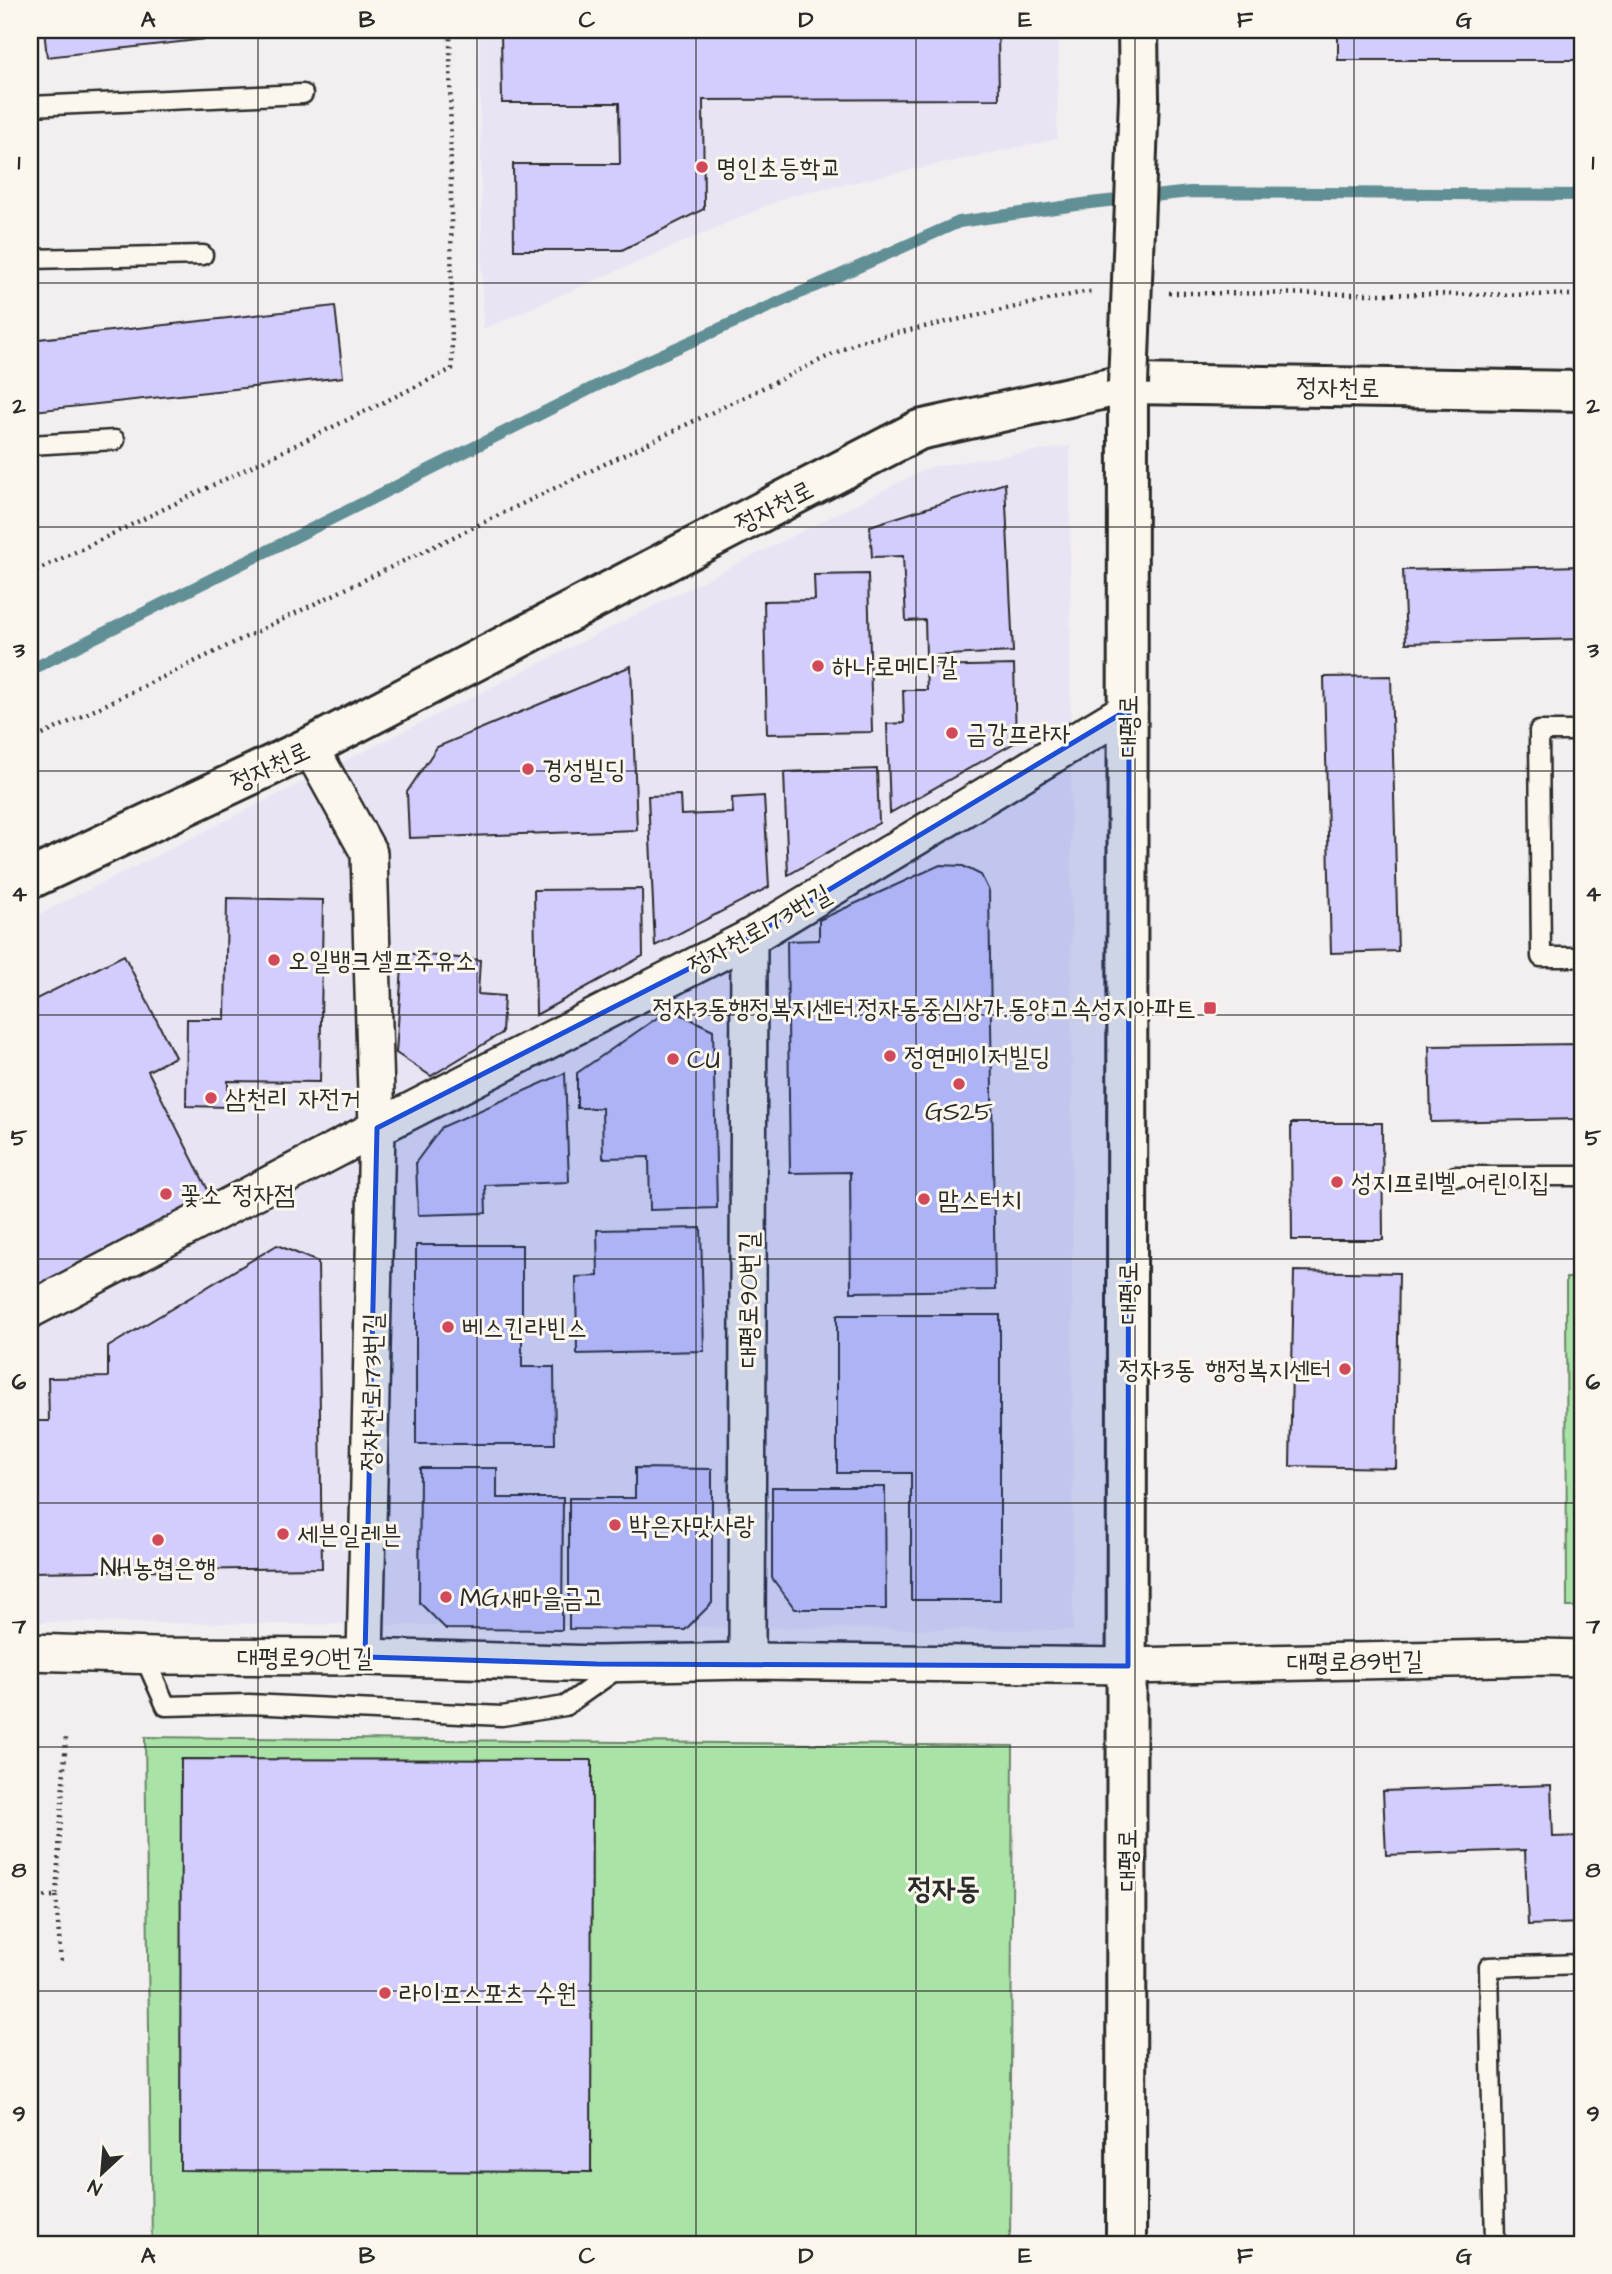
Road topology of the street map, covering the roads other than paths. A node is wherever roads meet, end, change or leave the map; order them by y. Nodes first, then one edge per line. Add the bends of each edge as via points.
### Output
1 (1138, 30) edge
2 (303, 94) dead end
3 (30, 106) edge
4 (203, 255) dead end
5 (30, 259) edge
6 (1128, 384) junction
7 (1582, 391) edge
8 (115, 440) dead end
9 (30, 445) edge
10 (1129, 709) junction
11 (1582, 731) edge
12 (310, 747) junction
13 (30, 879) edge
14 (749, 938) junction
15 (1582, 957) edge
16 (377, 1128) junction
17 (1455, 1176) dead end
18 (1582, 1176) edge
19 (30, 1310) edge
20 (30, 1652) edge
21 (144, 1656) junction
22 (365, 1657) junction
23 (1582, 1658) edge
24 (747, 1661) junction
25 (625, 1664) junction
26 (1128, 1666) junction
27 (1582, 1964) edge
28 (1126, 2244) edge
29 (1495, 2244) edge

1 - 6 street, 대평로, bridge
2 - 3 lane
4 - 5 lane
6 - 7 street, 정자천로
6 - 10 street, 대평로
6 - 12 street, 정자천로 via 919,430
8 - 9 lane
10 - 14 street, 정자천로173번길
10 - 26 street, 대평로
11 - 15 lane via 1539,731 1541,957
12 - 13 street, 정자천로
12 - 16 street, 정자천로173번길 via 369,853
14 - 16 street, 정자천로173번길
14 - 24 street, 대평로90번길
16 - 19 street, 정자천로173번길
16 - 22 street, 정자천로173번길
17 - 18 lane
20 - 21 street, 대평로90번길
21 - 22 street, 대평로90번길
21 - 25 lane via 166,1706 249,1704 502,1716 565,1706
22 - 25 street, 대평로90번길
23 - 26 street, 대평로89번길
24 - 25 street, 대평로90번길
24 - 26 street, 대평로90번길
26 - 28 street, 대평로
27 - 29 lane via 1489,1967

